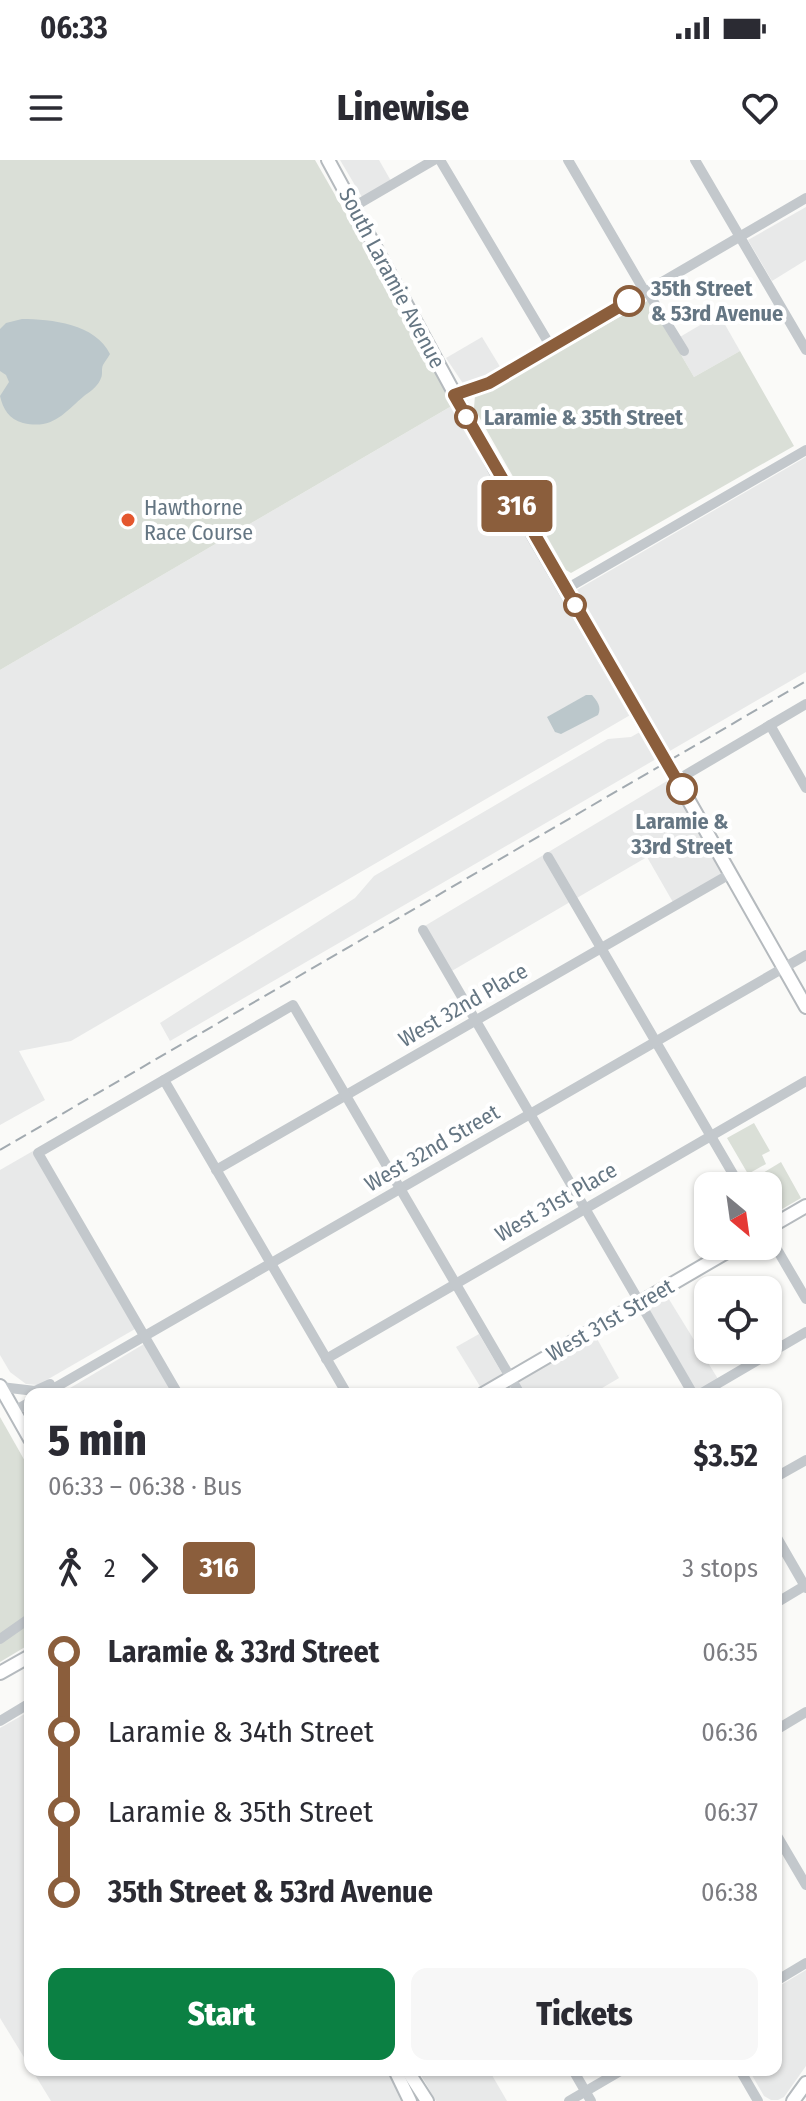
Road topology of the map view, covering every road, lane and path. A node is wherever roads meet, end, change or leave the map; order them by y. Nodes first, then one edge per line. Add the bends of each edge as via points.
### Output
1 (328, 160) edge
2 (437, 160) edge
3 (568, 160) edge
4 (695, 160) edge
5 (806, 198) edge
6 (355, 206) junction
7 (740, 237) junction
8 (646, 291) junction
9 (551, 347) junction
10 (806, 350) edge
11 (684, 351) dead end
12 (454, 395) junction
13 (806, 450) edge
14 (566, 589) junction
15 (806, 704) edge
16 (770, 725) junction
17 (646, 728) tunnel mouth
18 (668, 764) tunnel mouth
19 (677, 780) junction
20 (806, 788) edge
21 (548, 857) dead end
22 (730, 874) junction
23 (423, 930) dead end
24 (601, 948) junction
25 (806, 955) edge
26 (784, 968) junction
27 (806, 1007) edge
28 (476, 1021) junction
29 (656, 1042) junction
30 (164, 1080) junction
31 (806, 1081) edge
32 (346, 1096) junction
33 (530, 1114) junction
34 (711, 1136) junction
35 (216, 1170) junction
36 (732, 1172) edge
37 (401, 1189) junction
38 (806, 1206) edge
39 (585, 1209) junction
40 (782, 1220) edge
41 (782, 1258) edge
42 (713, 1260) edge
43 (271, 1264) junction
44 (455, 1283) junction
45 (806, 1299) edge
46 (640, 1303) junction
47 (806, 1332) edge
48 (145, 1337) junction
49 (326, 1359) junction
50 (78, 1375) junction
51 (511, 1378) junction
52 (0, 1387) edge
53 (43, 1388) edge
54 (55, 1388) edge
55 (175, 1388) edge
56 (343, 1388) edge
57 (494, 1388) edge
58 (517, 1388) edge
59 (690, 1388) edge
60 (710, 1388) edge
61 (24, 1390) edge
62 (24, 1405) edge
63 (14, 1411) junction
64 (24, 1428) edge
65 (806, 1460) edge
66 (782, 1474) edge
67 (782, 1546) edge
68 (806, 1586) edge
69 (782, 1600) edge
70 (24, 1622) edge
71 (0, 1639) edge
72 (24, 1659) edge
73 (0, 1673) edge
74 (24, 1707) edge
75 (806, 1712) edge
76 (0, 1721) edge
77 (782, 1726) edge
78 (782, 1854) edge
79 (806, 1885) edge
80 (806, 1963) edge
81 (782, 1977) edge
82 (398, 2076) edge
83 (411, 2076) edge
84 (576, 2076) edge
85 (614, 2076) edge
86 (743, 2076) edge
87 (806, 2083) edge
88 (588, 2096) edge
89 (410, 2101) edge
90 (427, 2101) edge
91 (569, 2101) edge
92 (758, 2101) edge
93 (793, 2101) edge

1 - 6 main road, South Laramie Avenue
2 - 6 street
2 - 9 street
3 - 8 street
4 - 7 street
5 - 7 street
6 - 12 main road, South Laramie Avenue
7 - 8 street
7 - 10 street
8 - 9 street
8 - 11 street
9 - 12 street via 489,383
12 - 14 main road, South Laramie Avenue
13 - 14 street
14 - 17 main road, South Laramie Avenue
15 - 16 street
16 - 19 street
16 - 20 street
18 - 19 main road
19 - 22 main road
21 - 24 street
22 - 24 street, West 32nd Place
22 - 26 main road
23 - 28 street
24 - 28 street, West 32nd Place
24 - 29 street
25 - 26 street, West 32nd Street
26 - 27 main road
26 - 29 street, West 32nd Street
28 - 32 street, West 32nd Place
28 - 33 street
29 - 33 street, West 32nd Street
29 - 34 street
30 - 32 street via 293,1005
30 - 35 street
30 - 48 street via 38,1153
31 - 34 street, West 31st Place
32 - 35 street, West 32nd Place
32 - 37 street
33 - 37 street, West 32nd Street
33 - 39 street
34 - 36 street
34 - 39 street, West 31st Place
35 - 43 street
37 - 43 street, West 32nd Street
37 - 44 street
38 - 40 main road
39 - 44 street, West 31st Place
39 - 46 street
41 - 45 street
42 - 46 main road, West 31st Street
43 - 48 street, West 32nd Street
43 - 49 street
44 - 49 street, West 31st Place
44 - 51 street
46 - 51 main road, West 31st Street
46 - 59 street
47 - 60 street
48 - 50 street, West 32nd Street
48 - 55 street
49 - 56 street
50 - 53 street, West 32nd Street
50 - 54 street, West 32nd Street
51 - 57 main road, West 31st Street
51 - 58 street
52 - 61 street, West 32nd Street
52 - 63 main road
62 - 63 street
63 - 64 main road
65 - 66 street
67 - 68 street
68 - 69 street
70 - 71 street
72 - 73 main road
74 - 76 street
75 - 77 street
78 - 79 street
80 - 81 street
82 - 89 main road
83 - 90 main road
84 - 88 street
85 - 88 street
86 - 92 street
87 - 93 main road
88 - 91 street

